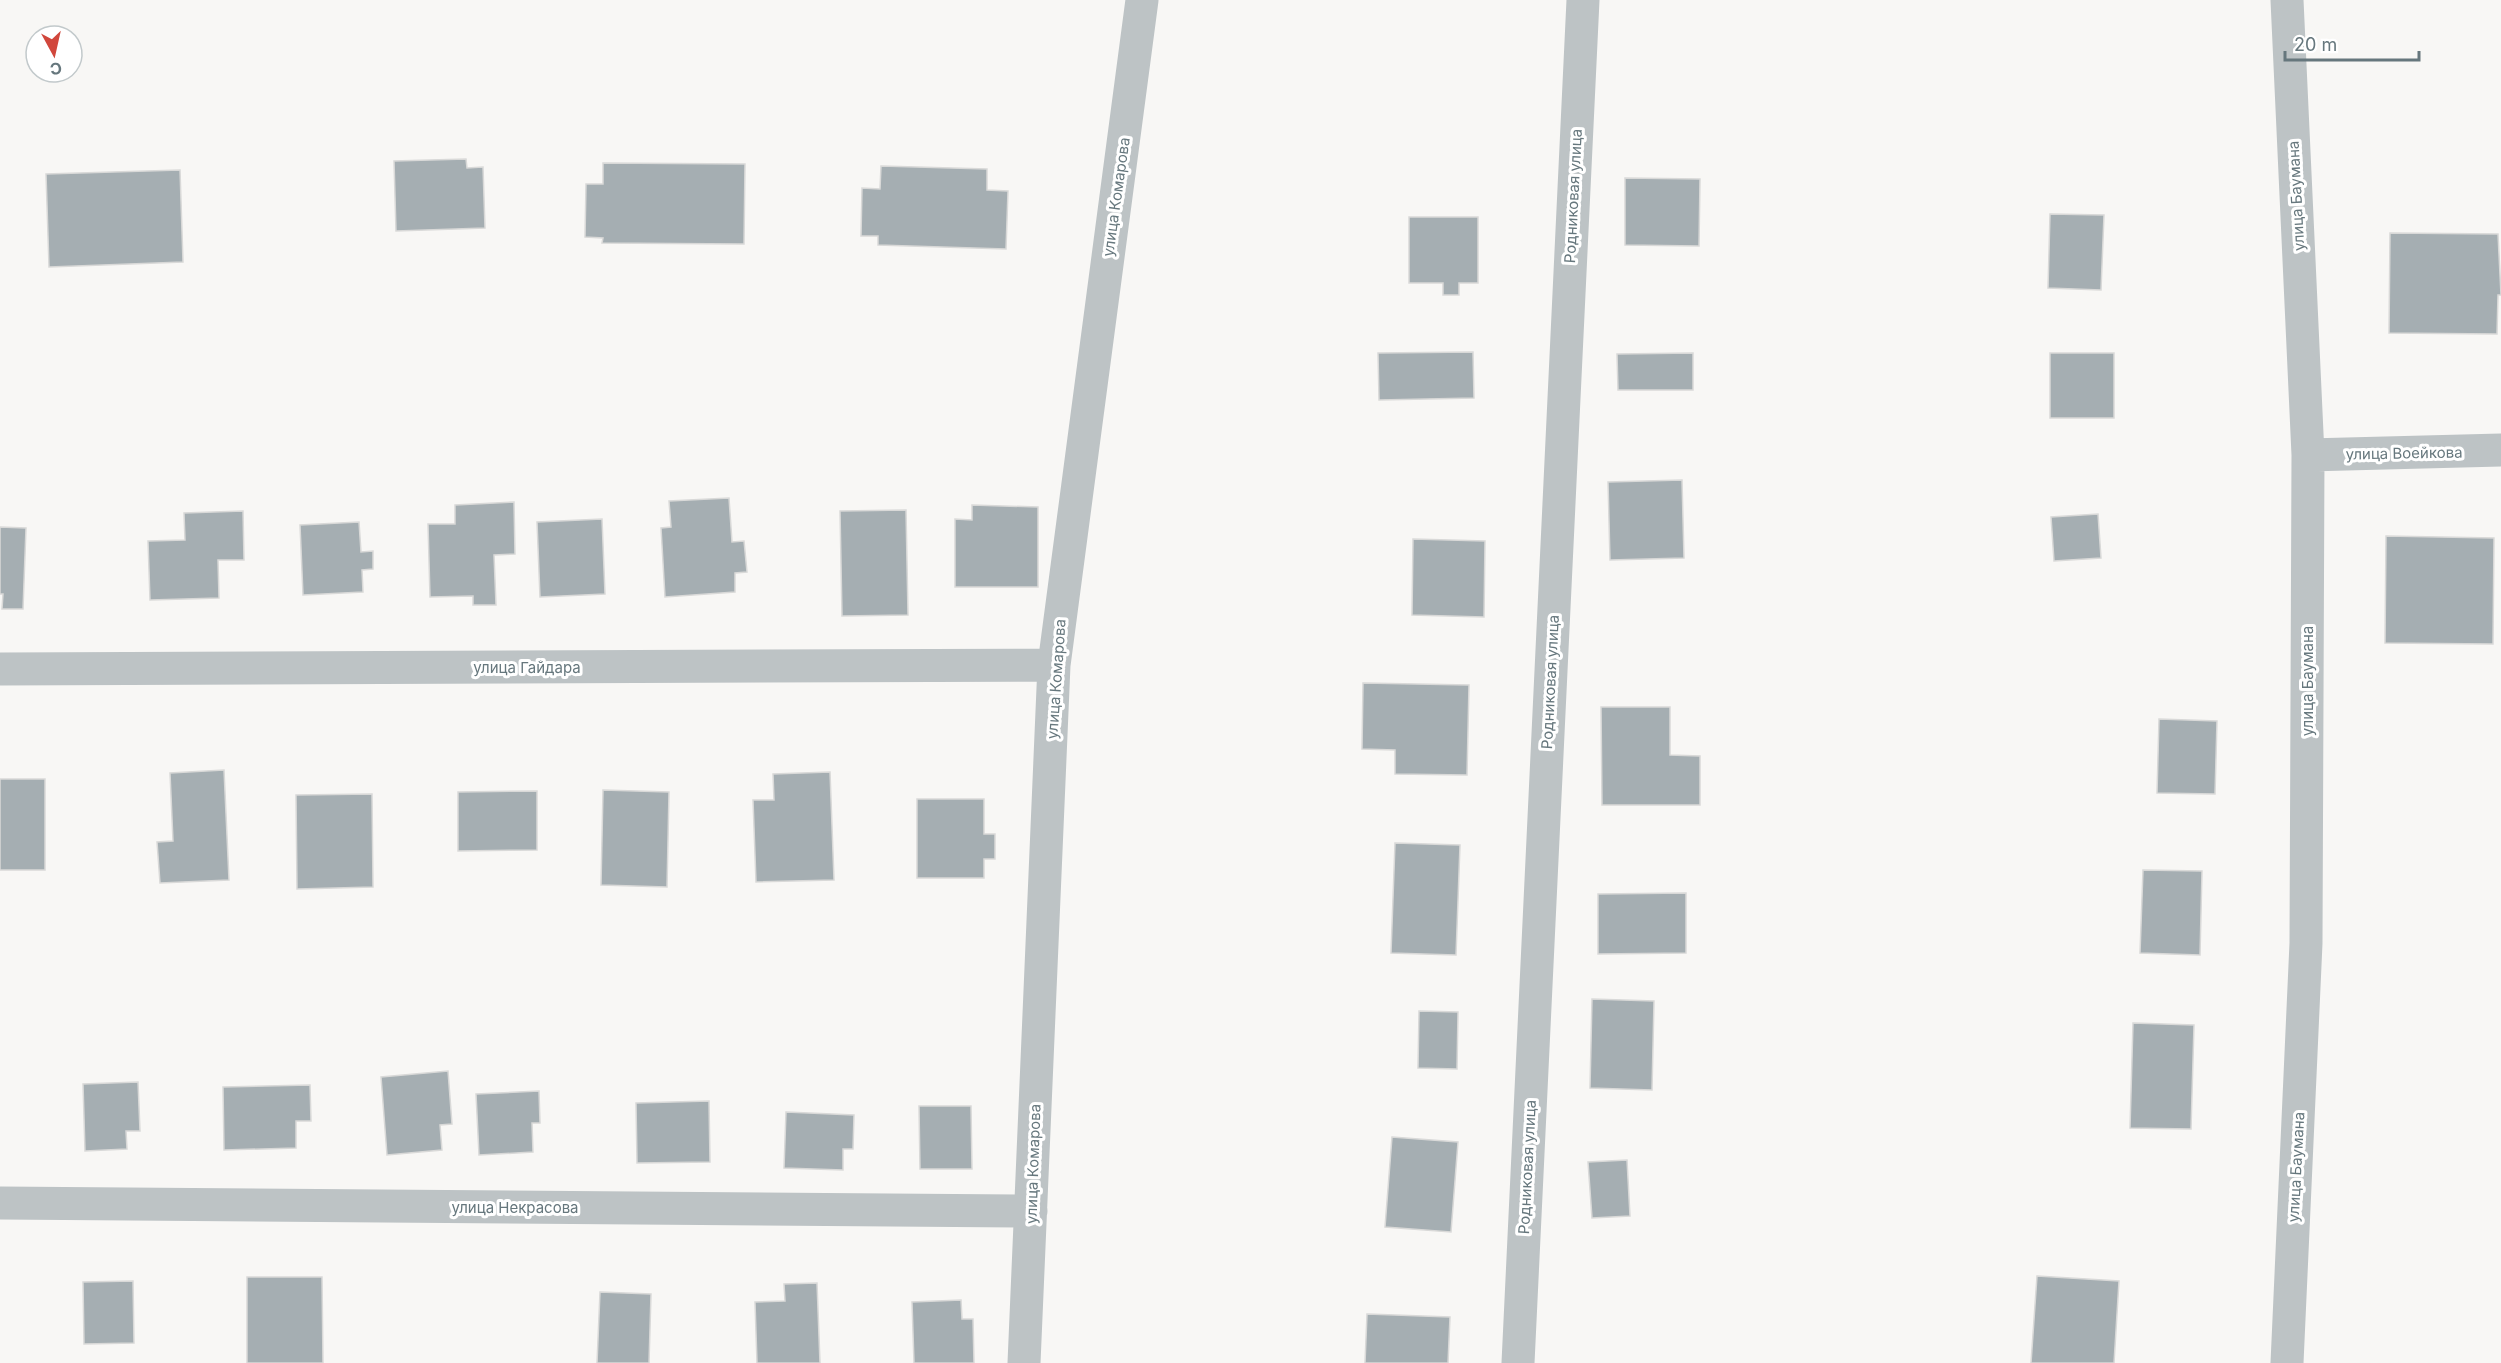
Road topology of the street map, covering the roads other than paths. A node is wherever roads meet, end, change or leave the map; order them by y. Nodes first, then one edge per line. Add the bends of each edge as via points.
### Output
1 (1142, 0) edge
2 (1583, 0) edge
3 (2287, 0) edge
4 (2501, 450) edge
5 (2308, 455) junction
6 (1054, 665) junction
7 (0, 669) edge
8 (0, 1203) edge
9 (1031, 1211) junction
10 (1024, 1363) edge
11 (1518, 1363) edge
12 (2287, 1363) edge

1 - 6 street, улица Комарова
2 - 11 street, Родниковая улица
3 - 5 street, улица Баумана
4 - 5 street, улица Воейкова
5 - 12 street, улица Баумана via 2306,943
6 - 7 street, улица Гайдара
6 - 9 street, улица Комарова
8 - 9 street, улица Некрасова
9 - 10 street, улица Комарова

